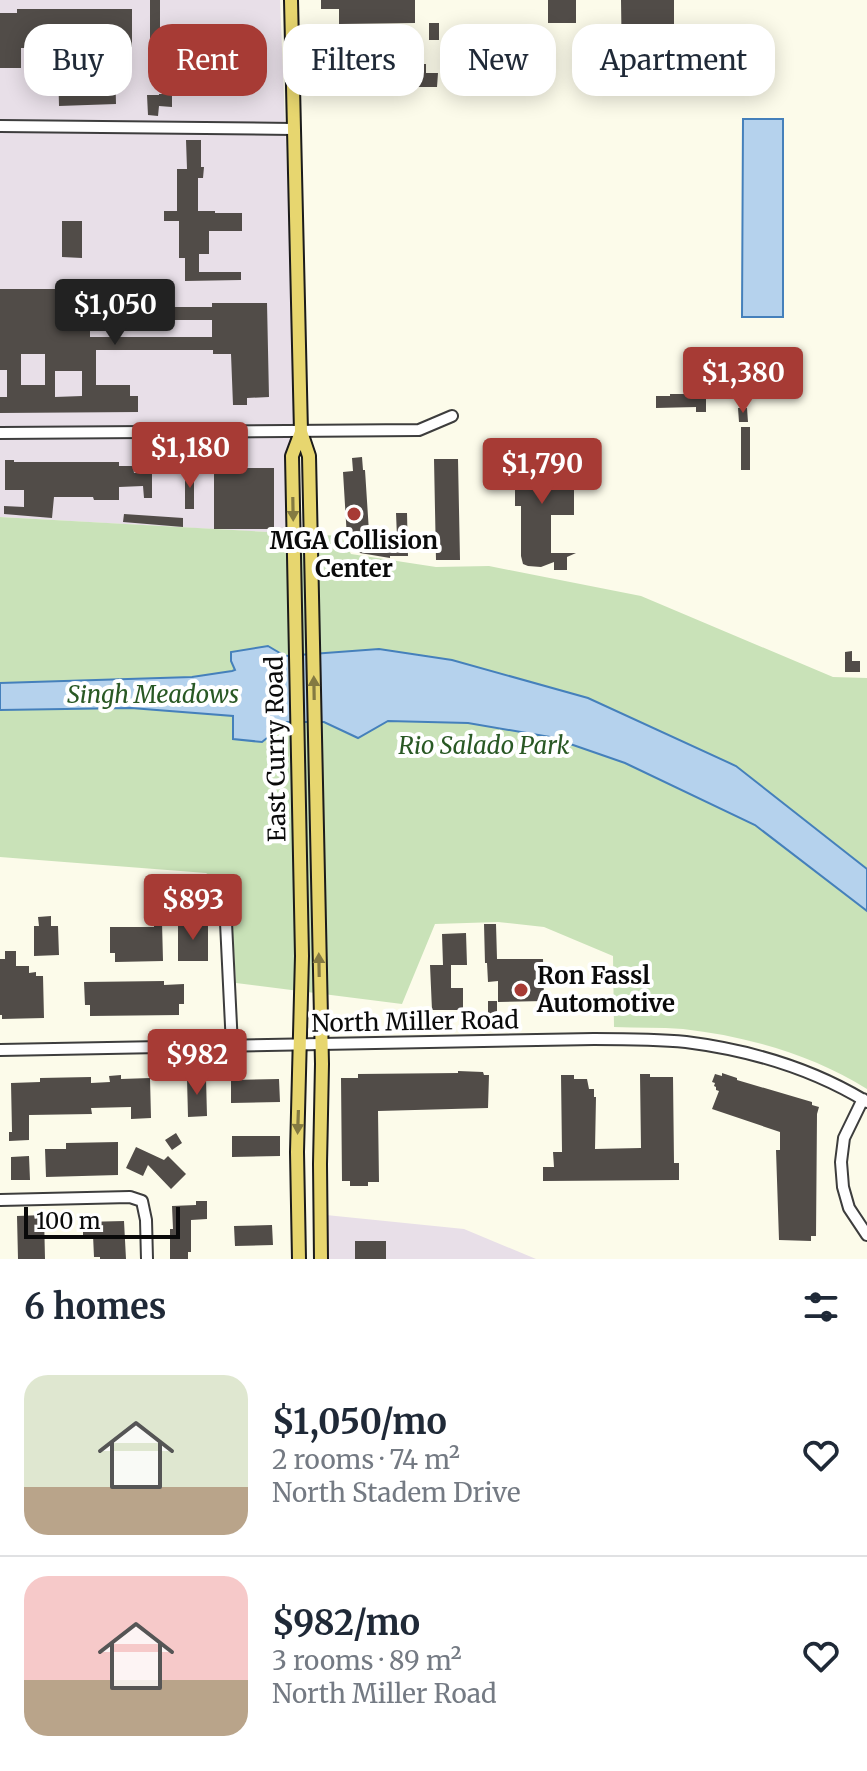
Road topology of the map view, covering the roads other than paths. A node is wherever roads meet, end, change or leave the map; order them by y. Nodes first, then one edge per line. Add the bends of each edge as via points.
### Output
1 (291, 0) edge
2 (0, 126) edge
3 (293, 129) junction
4 (452, 416) dead end
5 (301, 432) junction
6 (0, 433) edge
7 (225, 902) dead end
8 (322, 1043) junction
9 (301, 1044) junction
10 (232, 1046) junction
11 (0, 1050) edge
12 (865, 1100) edge
13 (0, 1200) edge
14 (867, 1235) edge
15 (147, 1259) edge
16 (299, 1259) edge
17 (321, 1259) edge

1 - 3 main road, East Curry Road
2 - 3 street
3 - 5 main road, East Curry Road
4 - 5 street via 419,430
5 - 6 street
8 -> 5 main road, East Curry Road via 309,456
5 -> 9 main road, East Curry Road via 292,456
7 - 10 street
8 - 9 street, North Miller Road
8 - 12 street, North Miller Road via 687,1042 780,1062
8 - 17 main road, East Curry Road
9 - 10 street, North Miller Road
9 -> 16 main road, East Curry Road
10 - 11 street, North Miller Road
12 - 14 street via 844,1138 841,1162 849,1208
13 - 15 street via 142,1201

